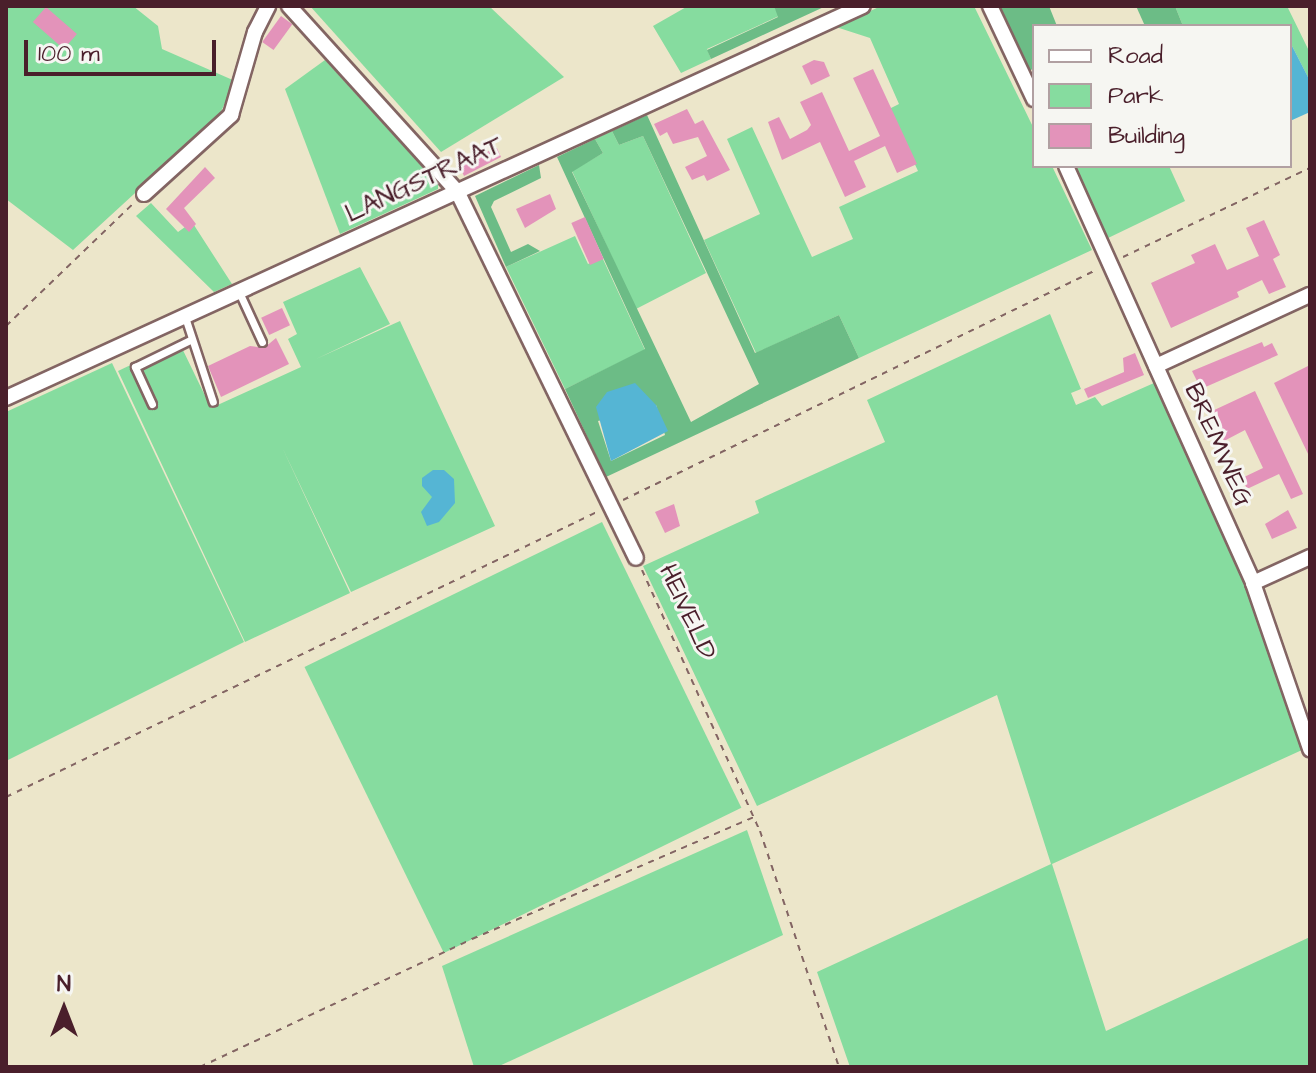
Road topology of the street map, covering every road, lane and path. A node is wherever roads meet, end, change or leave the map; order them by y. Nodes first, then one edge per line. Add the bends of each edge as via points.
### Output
1 (268, 6) edge
2 (289, 6) edge
3 (863, 6) edge
4 (990, 6) edge
5 (1032, 95) edge
6 (1067, 168) edge
7 (1310, 168) edge
8 (457, 191) junction
9 (144, 194) joint
10 (1112, 262) junction
11 (239, 292) junction
12 (1310, 295) edge
13 (185, 317) junction
14 (6, 326) edge
15 (190, 340) junction
16 (262, 342) dead end
17 (1156, 366) junction
18 (6, 398) edge
19 (213, 402) dead end
20 (152, 404) dead end
21 (613, 507) junction
22 (1310, 557) edge
23 (636, 558) joint
24 (1253, 583) junction
25 (1310, 749) edge
26 (6, 797) edge
27 (754, 817) junction
28 (200, 1067) edge
29 (839, 1067) edge

1 - 9 street via 231,115
2 - 8 street, HEIVELD
3 - 8 street, LANGSTRAAT
4 - 5 street
6 - 10 street, BREMWEG
7 - 10 path
8 - 11 street, LANGSTRAAT
8 - 21 street, HEIVELD
9 - 14 path
10 - 17 street, BREMWEG
10 - 21 path
11 - 13 street, LANGSTRAAT
11 - 16 lane
12 - 17 street
13 - 15 lane
13 - 18 street, LANGSTRAAT
15 - 19 lane
15 - 20 lane via 135,367
17 - 24 street, BREMWEG
21 - 23 street, HEIVELD
21 - 26 path
22 - 24 street
23 - 27 path, HEIVELD
24 - 25 street, BREMWEG
27 - 28 path via 472,939
27 - 29 path, HEIVELD

